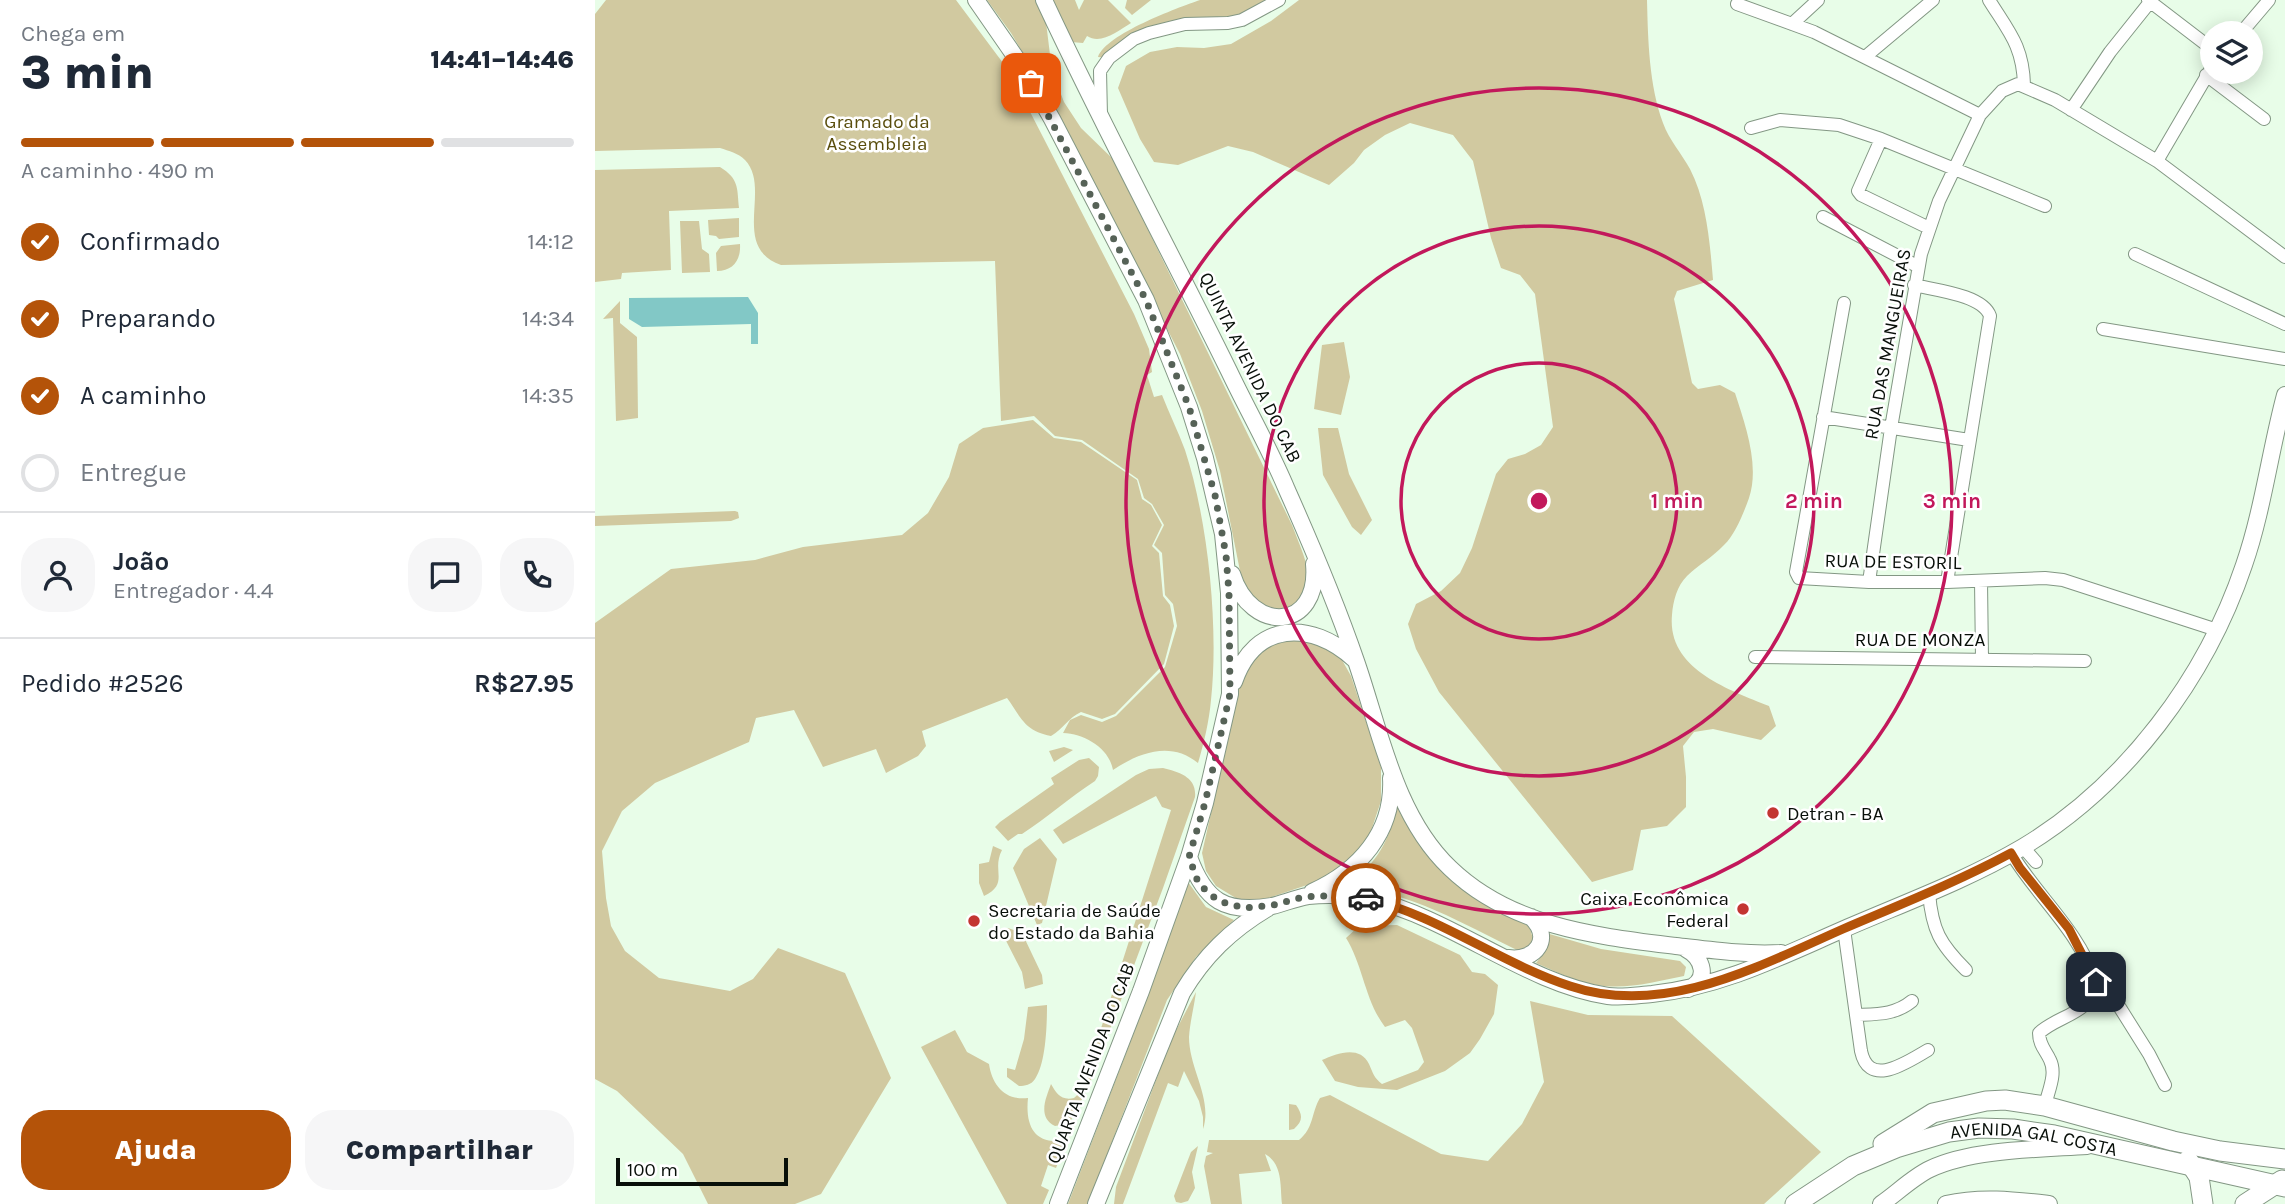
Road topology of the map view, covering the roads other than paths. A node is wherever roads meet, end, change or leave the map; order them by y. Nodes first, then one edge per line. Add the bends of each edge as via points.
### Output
1 (976, 0) edge
2 (1044, 0) edge
3 (1279, 0) edge
4 (1818, 0) edge
5 (1933, 0) edge
6 (1989, 0) edge
7 (2269, 0) edge
8 (2149, 1) edge
9 (1737, 4) dead end
10 (2251, 21) edge
11 (1792, 24) junction
12 (2200, 40) edge
13 (1865, 57) junction
14 (2201, 84) edge
15 (2224, 84) edge
16 (2024, 85) junction
17 (2071, 110) junction
18 (1980, 115) junction
19 (2264, 119) dead end
20 (1101, 120) junction
21 (1751, 128) dead end
22 (1881, 139) junction
23 (2157, 161) junction
24 (1953, 170) junction
25 (2045, 206) dead end
26 (1823, 217) dead end
27 (1929, 228) junction
28 (2135, 254) dead end
29 (2285, 257) edge
30 (1917, 266) junction
31 (1914, 285) junction
32 (1844, 303) dead end
33 (2285, 324) edge
34 (2103, 329) dead end
35 (2285, 359) edge
36 (2285, 395) edge
37 (1823, 417) junction
38 (1891, 428) junction
39 (1969, 440) junction
40 (1313, 548) junction
41 (1226, 555) junction
42 (1981, 581) junction
43 (1870, 582) junction
44 (1947, 582) junction
45 (2217, 630) junction
46 (1755, 657) dead end
47 (1982, 659) junction
48 (1356, 660) junction
49 (2085, 661) dead end
50 (1230, 694) junction
51 (1390, 765) junction
52 (2017, 850) junction
53 (1189, 857) junction
54 (2036, 862) dead end
55 (1929, 893) junction
56 (1303, 897) junction
57 (1273, 905) junction
58 (1531, 917) junction
59 (1844, 929) junction
60 (1680, 946) junction
61 (1790, 952) junction
62 (1506, 957) junction
63 (1966, 970) dead end
64 (2096, 987) junction
65 (1682, 991) junction
66 (1912, 1001) dead end
67 (1856, 1014) junction
68 (1928, 1050) dead end
69 (2165, 1085) dead end
70 (2045, 1106) junction
71 (2173, 1142) junction
72 (2100, 1146) junction
73 (2285, 1150) edge
74 (2246, 1154) junction
75 (2285, 1159) edge
76 (2192, 1165) junction
77 (1853, 1166) junction
78 (2282, 1183) edge
79 (1058, 1204) edge
80 (1096, 1204) edge
81 (1795, 1204) edge
82 (1881, 1204) edge
83 (1946, 1204) edge
84 (2049, 1204) edge
85 (2203, 1204) edge
86 (2245, 1204) edge

1 - 41 main road via 1052,119 1146,300 1189,407 1215,495
2 - 20 main road, QUINTA AVENIDA DO CAB
3 - 20 street via 1242,20 1185,24 1149,33 1120,49 1100,71
4 - 11 street
5 - 13 street
6 - 16 street via 2019,49
7 - 10 street
8 - 12 street
8 - 17 street
9 - 11 street
11 - 13 street
13 - 18 street
14 - 23 street
15 - 19 street
16 - 17 street
16 - 18 street, RUA DAS MANGUEIRAS via 2007,88
17 - 23 street
18 - 24 street, RUA DAS MANGUEIRAS
20 - 40 main road, QUINTA AVENIDA DO CAB via 1267,446
21 - 22 street via 1780,120 1829,122
22 - 24 street
22 - 27 street via 1858,191
23 - 29 street
24 - 25 street
24 - 27 street, RUA DAS MANGUEIRAS
26 - 30 street
27 - 30 street, RUA DAS MANGUEIRAS
28 - 33 street
30 - 31 street, RUA DAS MANGUEIRAS
31 - 38 street, RUA DAS MANGUEIRAS
31 - 39 street via 1972,299 1984,304 1990,316
32 - 37 street, RUA DE ESTORIL
34 - 35 street
36 - 45 main road via 2275,416 2238,583
37 - 38 street
37 - 43 street, RUA DE ESTORIL via 1795,572 1801,579
38 - 39 street
38 - 43 street, RUA DAS MANGUEIRAS
39 - 44 street
40 - 41 main road via 1313,592 1299,611 1276,618 1254,610 1246,601
40 - 48 main road, QUINTA AVENIDA DO CAB
41 - 50 main road
42 - 44 street, RUA DE ESTORIL
42 - 45 street, RUA DE ESTORIL via 2063,580
42 - 47 street
43 - 44 street, RUA DE ESTORIL
45 - 52 main road via 2181,692 2137,748 2079,807
46 - 47 street, RUA DE MONZA
47 - 49 street, RUA DE MONZA
48 - 50 main road via 1320,636 1286,632 1269,637 1251,651 1237,671
48 - 51 main road, QUINTA AVENIDA DO CAB
50 - 53 main road
51 - 56 main road via 1390,802 1375,841 1344,875
51 - 58 main road, QUINTA AVENIDA DO CAB via 1409,815 1447,866 1482,892
52 - 54 street
52 - 55 main road
52 - 64 street via 2020,868 2069,929
53 - 57 main road via 1198,882 1222,902 1244,908
53 - 79 main road, QUARTA AVENIDA DO CAB
55 - 59 main road
55 - 63 street via 1935,932
56 - 57 main road
56 - 62 main road via 1359,896 1391,904
57 - 80 main road via 1219,943 1182,993
58 - 60 main road, QUINTA AVENIDA DO CAB via 1573,932
58 - 62 main road via 1541,931 1538,948 1524,958
59 - 61 main road
59 - 67 street
60 - 61 main road, QUINTA AVENIDA DO CAB
60 - 65 main road via 1695,954 1702,966 1700,980
61 - 65 main road
62 - 65 main road via 1572,987 1607,995
64 - 69 street via 2117,1003
64 - 70 street via 2083,1007 2039,1034 2052,1063
66 - 67 street via 1888,1013
67 - 68 street via 1863,1060 1871,1069 1886,1070
70 - 71 main road
70 - 77 main road via 1986,1101 1933,1113
71 - 74 main road
71 - 76 main road
72 - 76 main road, AVENIDA GAL COSTA
72 - 77 main road, AVENIDA GAL COSTA via 2013,1129 1979,1128 1922,1138
72 - 82 main road via 2033,1149 1947,1162 1927,1170
73 - 74 main road
74 - 75 main road
76 - 78 main road, AVENIDA GAL COSTA
76 - 85 main road
77 - 81 main road, AVENIDA GAL COSTA
78 - 86 main road
83 - 84 main road via 2003,1198

